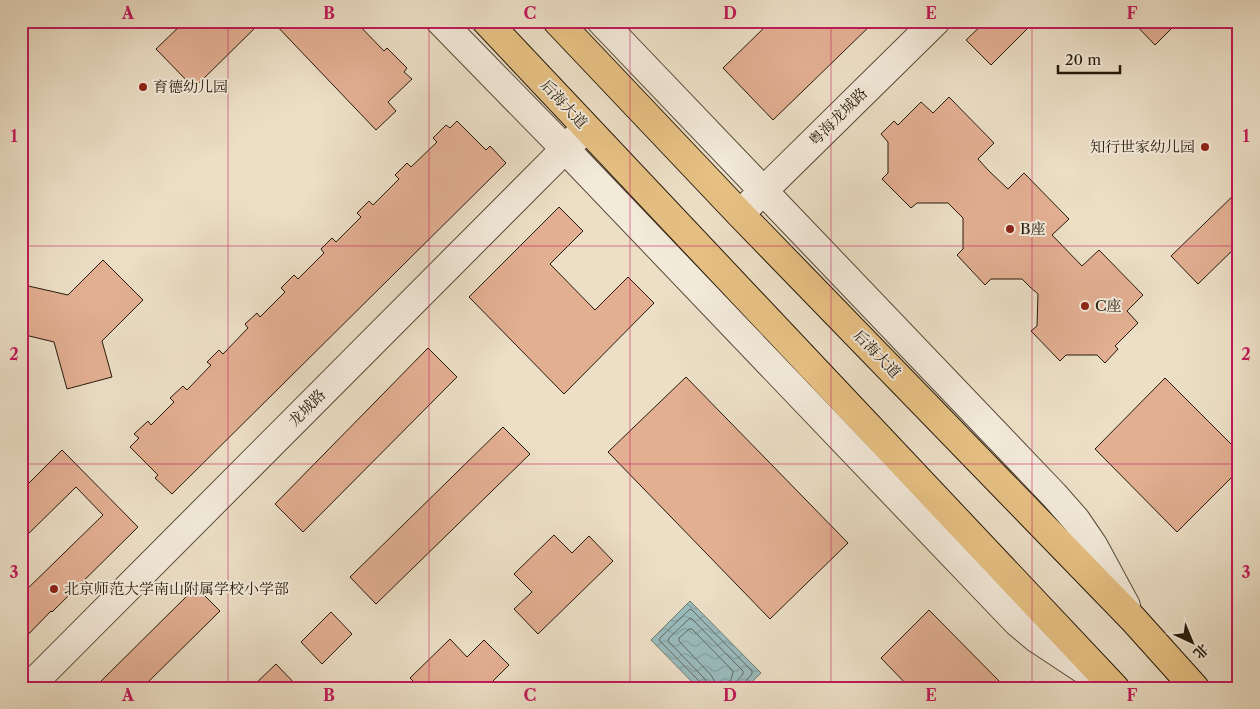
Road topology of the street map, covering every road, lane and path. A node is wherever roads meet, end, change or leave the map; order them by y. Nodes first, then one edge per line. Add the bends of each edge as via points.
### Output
1 (440, 21) edge
2 (486, 21) edge
3 (558, 21) edge
4 (601, 21) edge
5 (936, 21) edge
6 (586, 128) junction
7 (565, 149) junction
8 (763, 191) junction
9 (740, 214) junction
10 (1132, 619) junction
11 (28, 688) edge
12 (1113, 688) edge
13 (1195, 688) edge

1 - 7 street
2 - 6 main road, 后海大道
3 - 9 main road, 后海大道
4 - 8 street
5 - 8 street, 粤海龙城路
6 - 7 street, 龙城路
6 - 12 main road, 后海大道
7 - 11 street, 龙城路
7 - 12 street via 1017,622
8 - 9 street, 粤海龙城路
8 - 10 street via 1076,520
9 - 10 main road, 后海大道
10 - 13 main road, 后海大道

